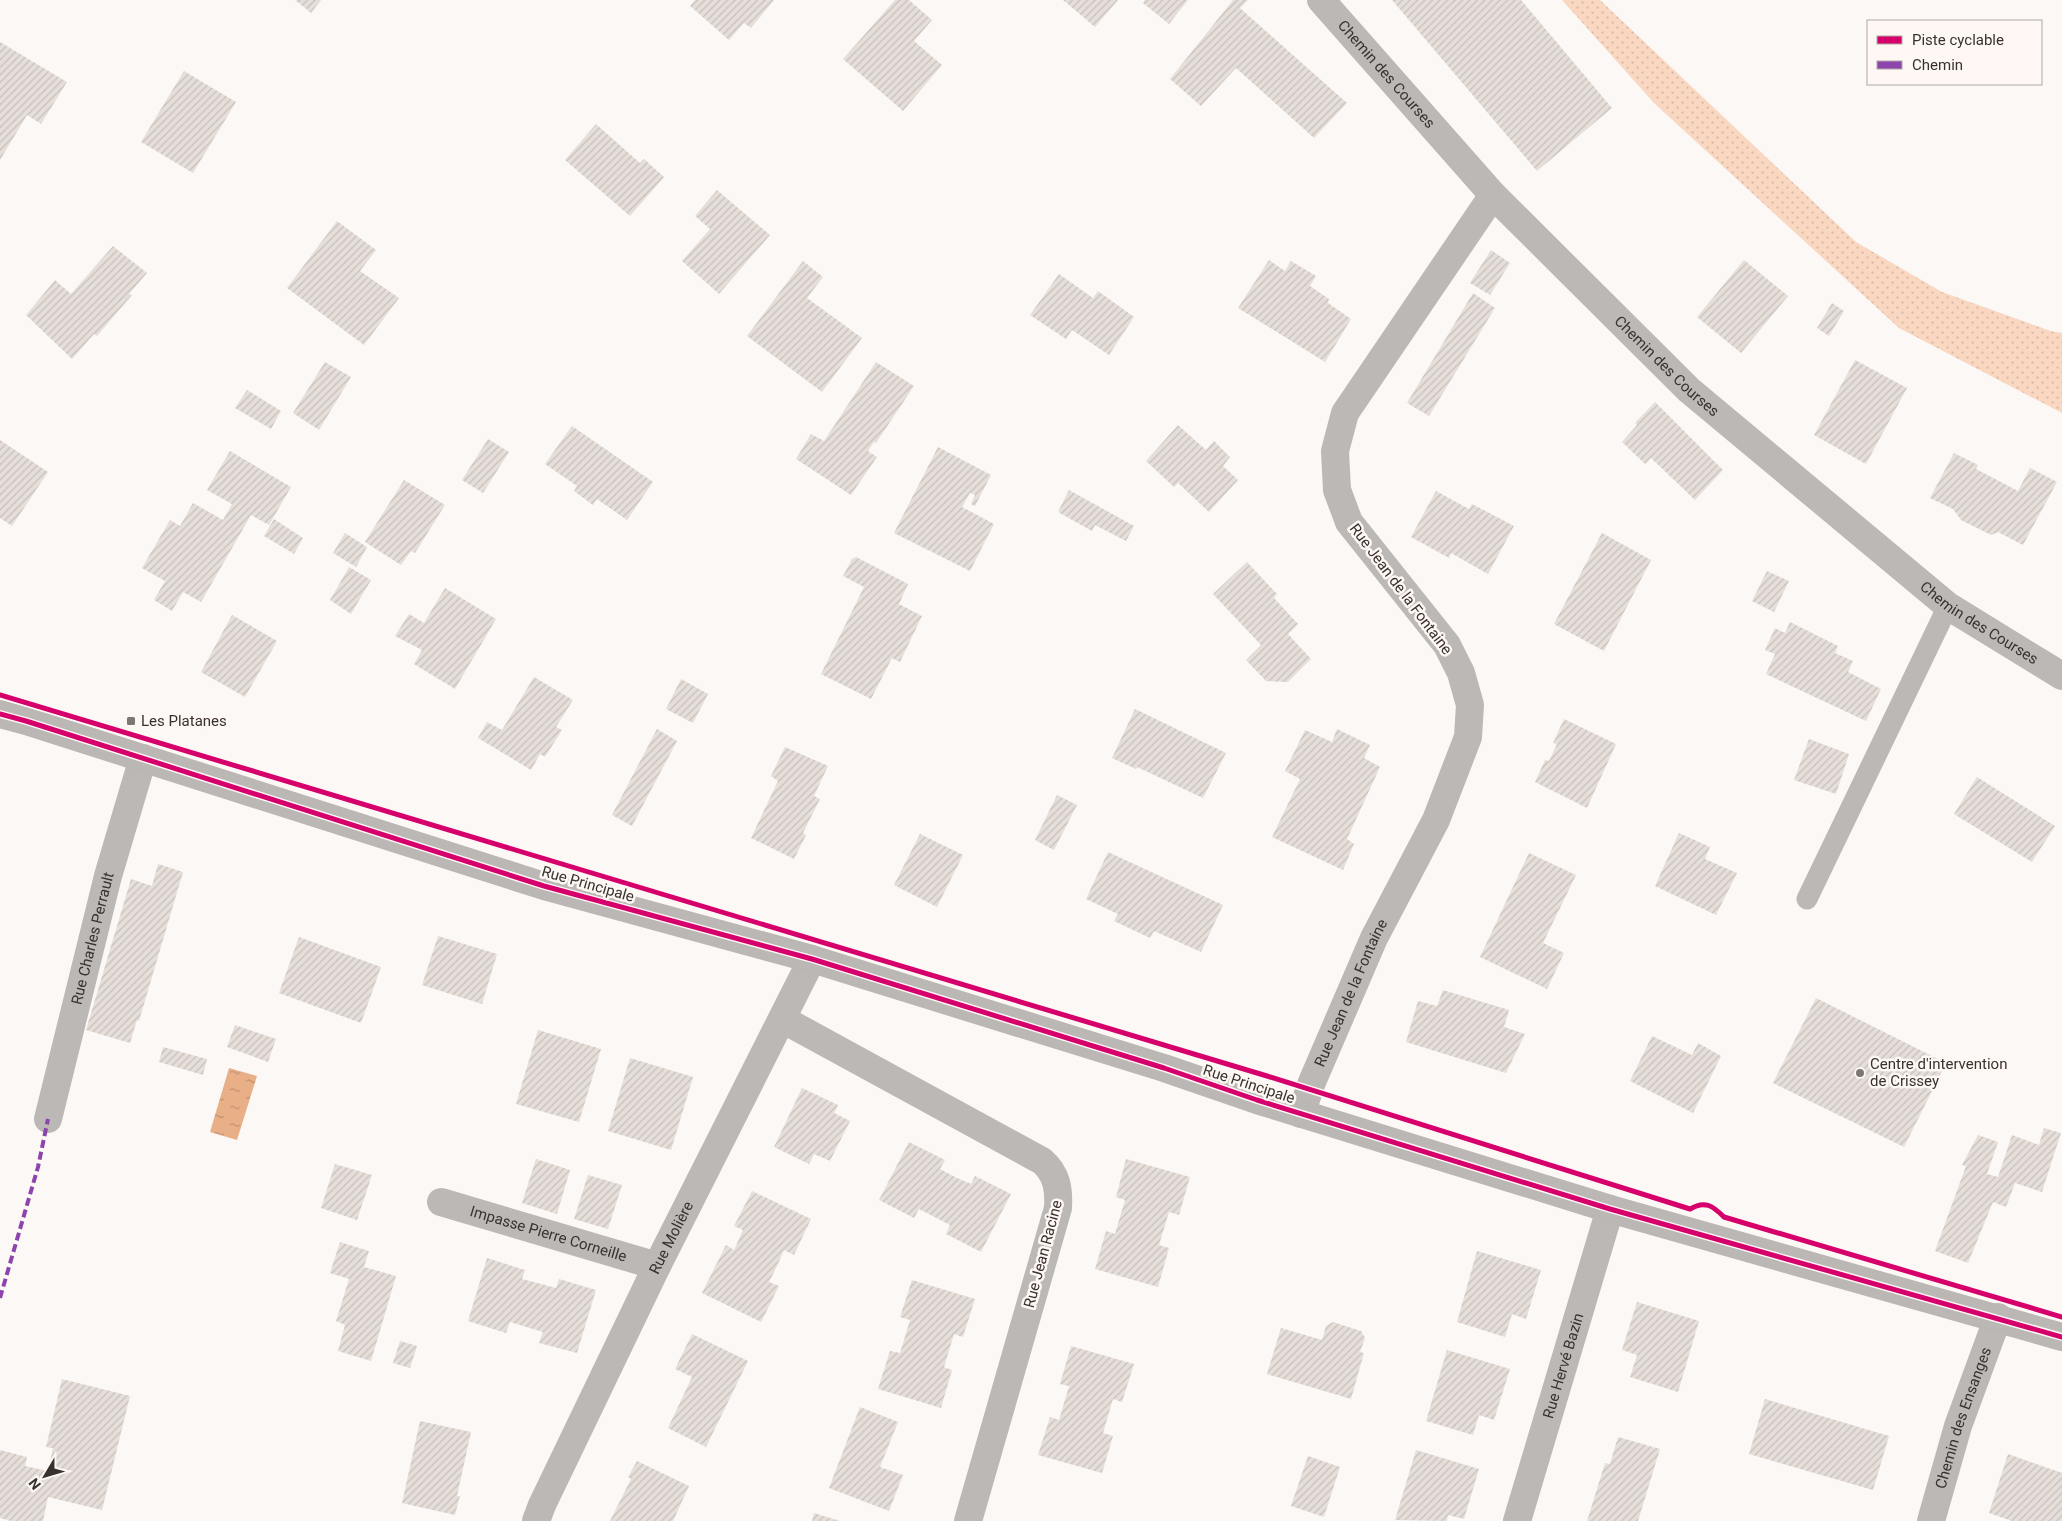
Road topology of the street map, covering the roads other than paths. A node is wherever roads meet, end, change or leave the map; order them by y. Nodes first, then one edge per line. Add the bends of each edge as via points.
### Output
1 (1321, 0) edge
2 (1493, 195) junction
3 (1948, 606) junction
4 (2062, 676) edge
5 (0, 714) edge
6 (143, 758) junction
7 (1807, 899) dead end
8 (812, 959) junction
9 (782, 1019) junction
10 (1301, 1114) junction
11 (48, 1119) dead end
12 (441, 1202) dead end
13 (1610, 1209) junction
14 (658, 1266) junction
15 (1998, 1317) junction
16 (2062, 1336) edge
17 (536, 1521) edge
18 (968, 1521) edge
19 (1517, 1521) edge
20 (1931, 1521) edge

1 - 2 street, Chemin des Courses
2 - 3 street, Chemin des Courses via 1689,390
2 - 10 street, Rue Jean de la Fontaine via 1345,413 1335,451 1337,490 1349,522 1447,645 1462,673 1470,706 1468,737 1436,820 1374,938
3 - 4 street, Chemin des Courses
3 - 7 lane
5 - 6 street, Rue Principale
6 - 8 street, Rue Principale via 544,886
6 - 11 street, Rue Charles Perrault via 108,876
8 - 9 street, Rue Molière
8 - 10 street, Rue Principale
9 - 14 street, Rue Molière
9 - 18 street, Rue Jean Racine via 1042,1161 1050,1168 1059,1189 1058,1208
10 - 13 street, Rue Principale
12 - 14 street, Impasse Pierre Corneille
13 - 15 street, Rue Principale
13 - 19 street, Rue Hervé Bazin
14 - 17 street, Rue Molière
15 - 16 street, Rue Principale
15 - 20 street, Chemin des Ensanges via 1958,1426

